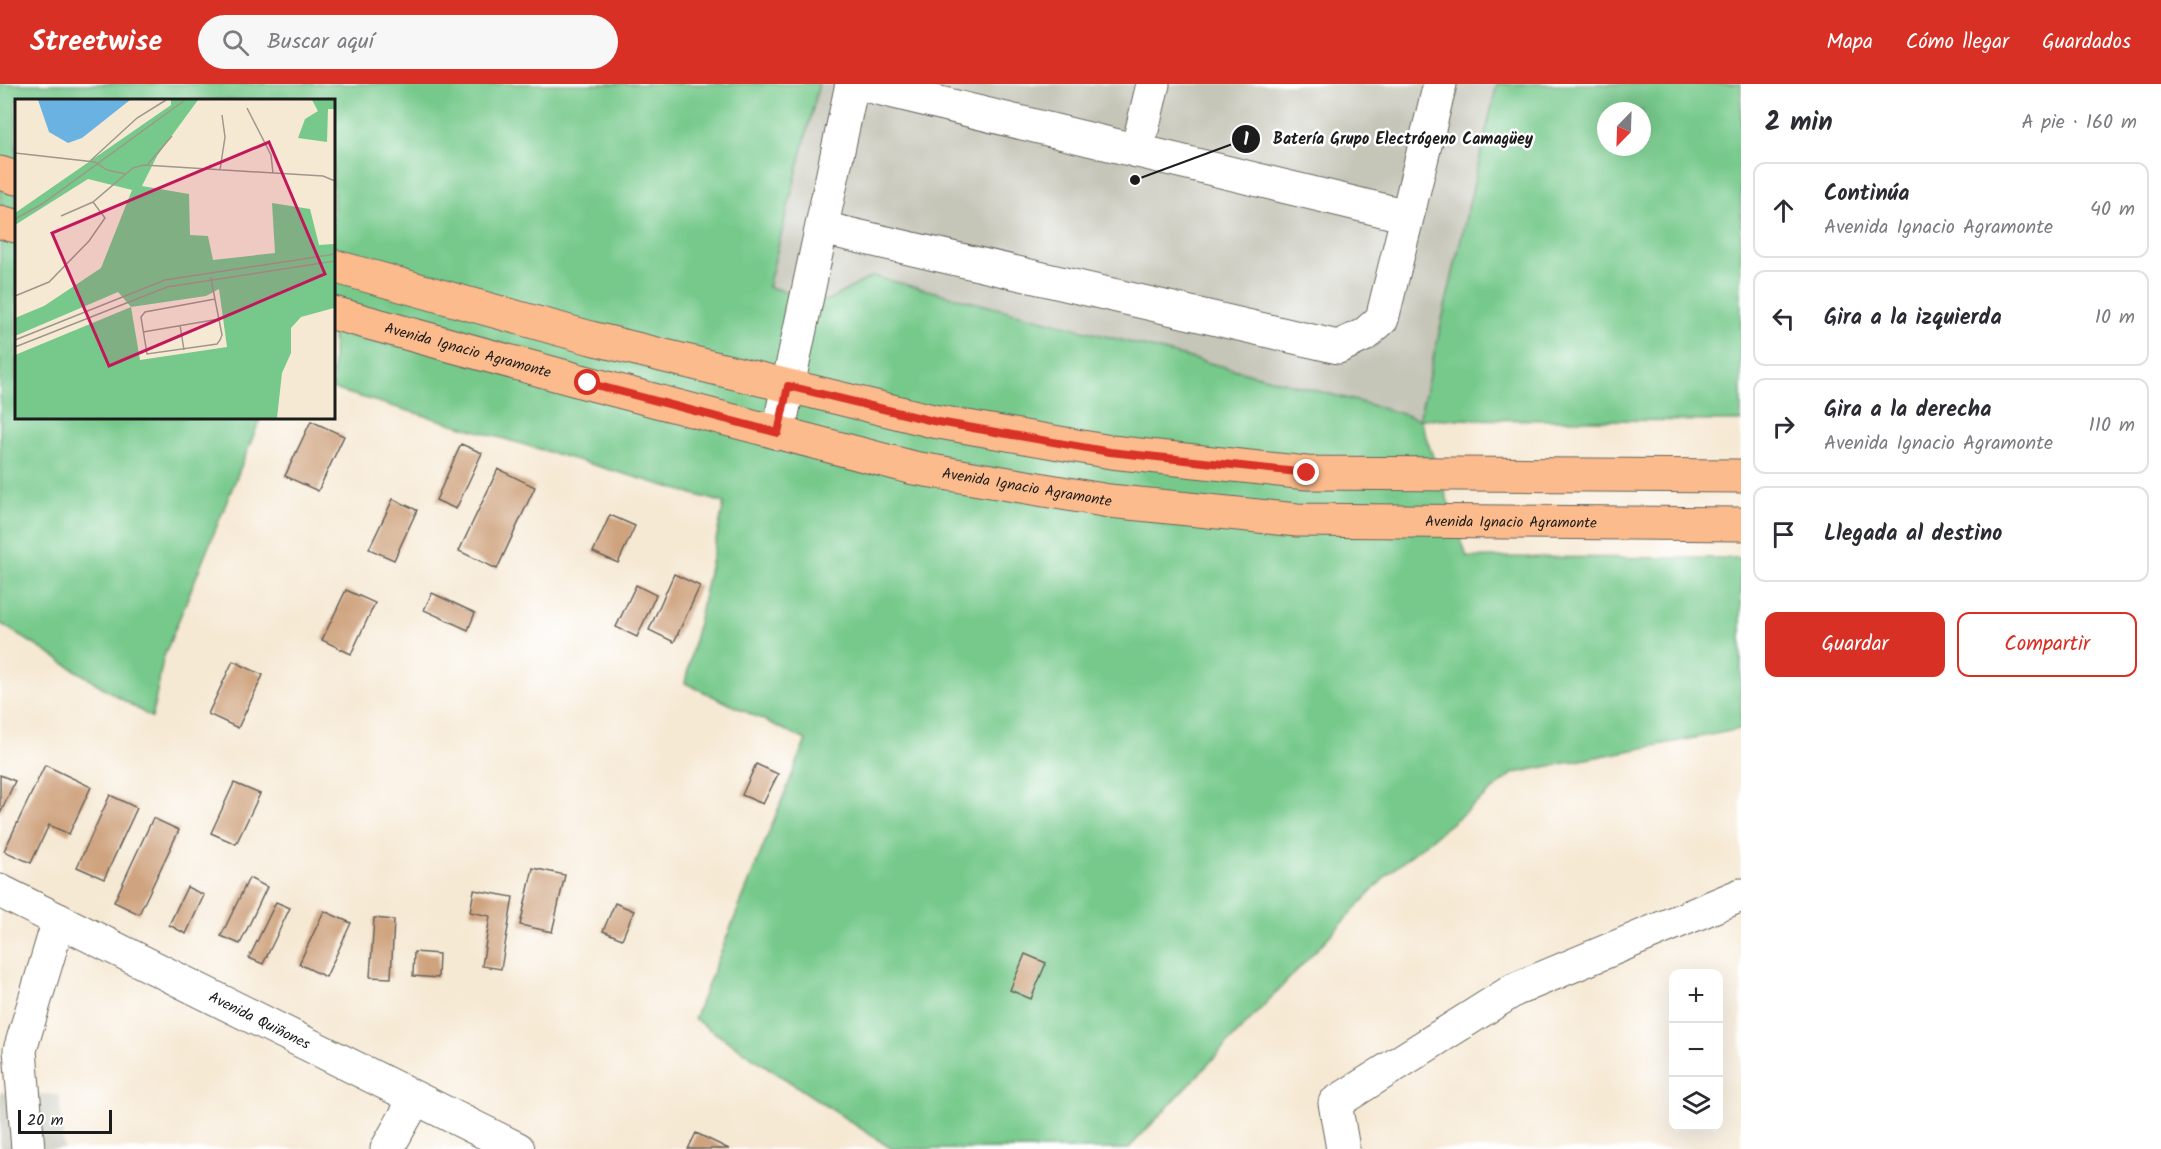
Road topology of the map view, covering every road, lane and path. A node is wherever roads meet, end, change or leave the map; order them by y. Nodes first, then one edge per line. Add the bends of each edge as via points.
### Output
1 (852, 84) edge
2 (861, 84) edge
3 (1153, 84) edge
4 (1440, 84) edge
5 (1137, 151) junction
6 (0, 173) edge
7 (15, 178) edge
8 (1407, 216) junction
9 (0, 222) edge
10 (15, 226) edge
11 (822, 228) junction
12 (334, 266) edge
13 (334, 313) edge
14 (788, 386) junction
15 (778, 433) junction
16 (1741, 476) edge
17 (1741, 524) edge
18 (0, 891) edge
19 (1741, 895) edge
20 (59, 920) junction
21 (415, 1099) junction
22 (28, 1149) edge
23 (387, 1149) edge
24 (518, 1149) edge
25 (1343, 1149) edge

1 - 11 street
2 - 5 street
3 - 5 street
4 - 8 street
5 - 8 street
6 - 7 main road
8 - 11 street via 1382,319 1364,335 1338,347
9 - 10 main road
11 - 14 street
12 - 14 main road via 591,338
13 - 15 main road, Avenida Ignacio Agramonte
14 - 15 street
14 - 16 main road via 933,421 1110,452 1307,473
15 - 17 main road, Avenida Ignacio Agramonte via 914,468 1109,501 1297,520
18 - 20 street, Avenida Quiñones
19 - 25 street via 1515,990 1335,1103
20 - 21 street, Avenida Quiñones
20 - 22 street via 20,1050
21 - 23 street
21 - 24 street, Avenida Quiñones

